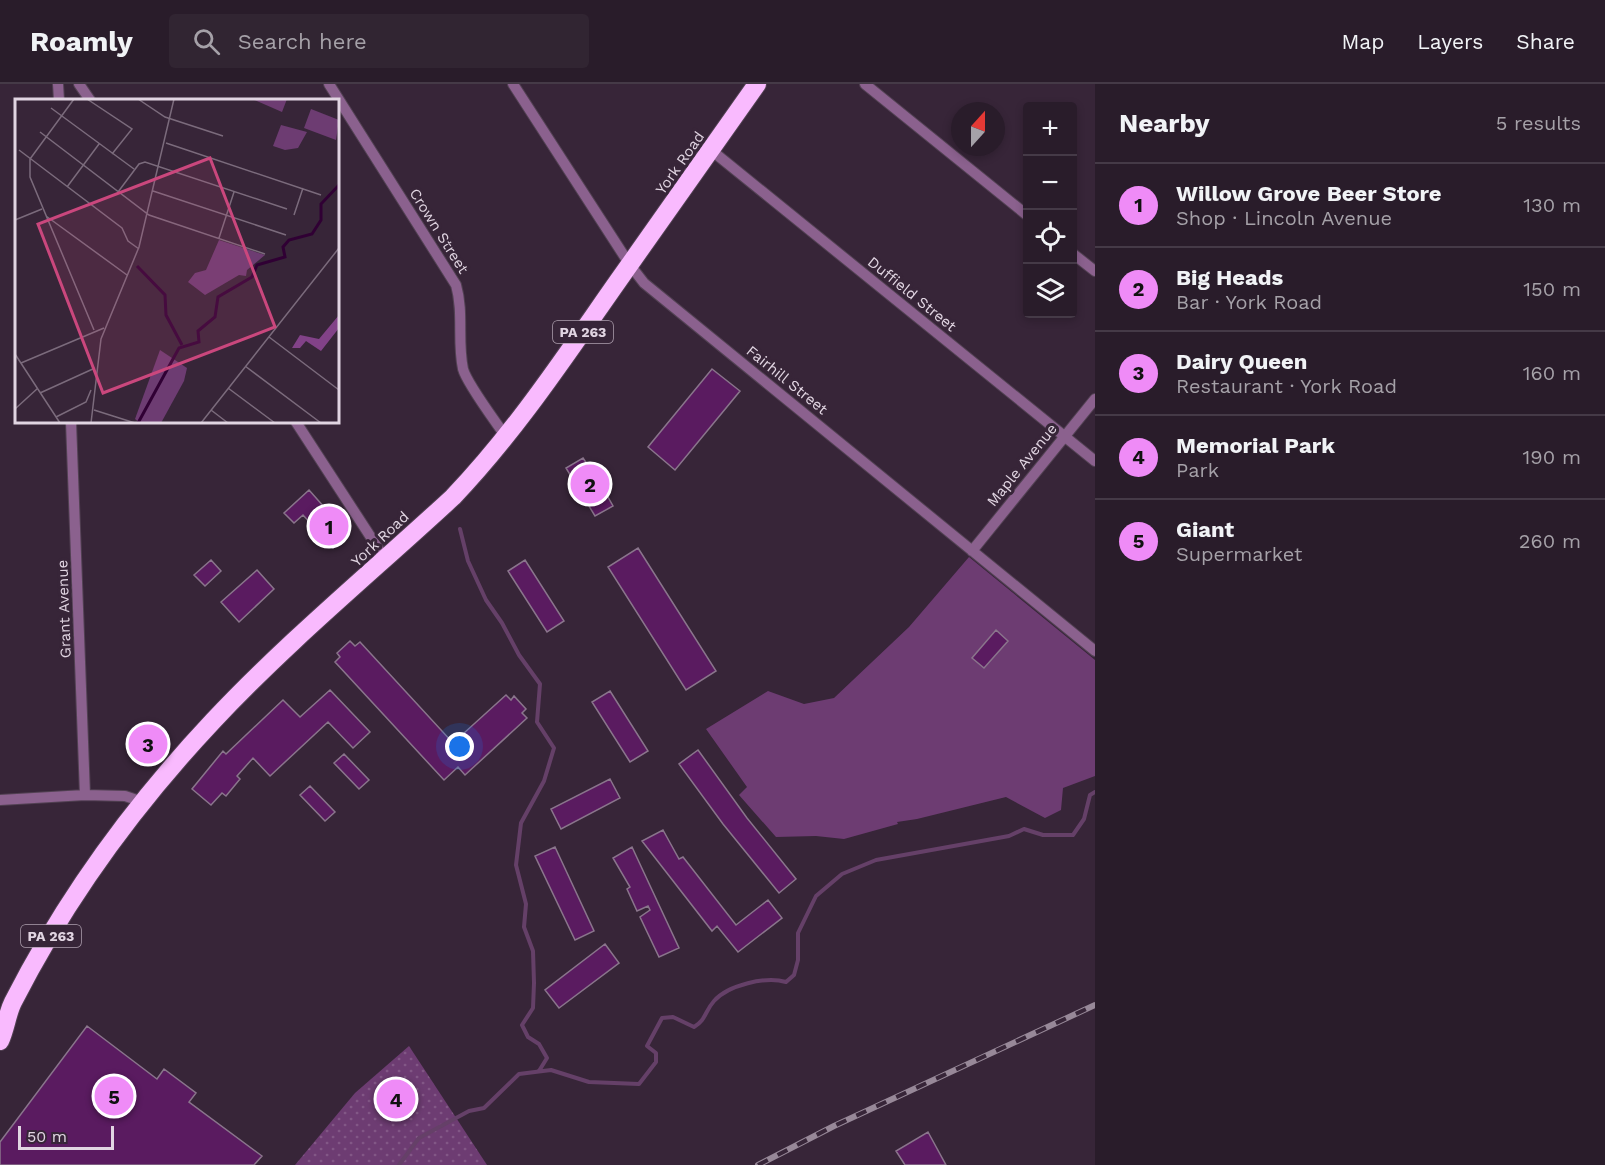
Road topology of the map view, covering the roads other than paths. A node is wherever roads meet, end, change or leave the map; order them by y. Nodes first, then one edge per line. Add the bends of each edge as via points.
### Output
1 (58, 84) edge
2 (80, 84) edge
3 (329, 84) edge
4 (513, 84) edge
5 (757, 84) edge
6 (865, 84) edge
7 (59, 99) edge
8 (89, 99) edge
9 (338, 99) edge
10 (339, 100) edge
11 (711, 150) junction
12 (1023, 212) edge
13 (1077, 257) edge
14 (630, 265) junction
15 (1095, 271) edge
16 (1095, 399) edge
17 (71, 423) edge
18 (297, 423) edge
19 (1065, 436) junction
20 (506, 437) junction
21 (1095, 461) edge
22 (972, 551) junction
23 (385, 559) junction
24 (1095, 651) edge
25 (85, 795) junction
26 (0, 800) edge
27 (143, 802) junction
28 (4, 1009) edge
29 (0, 1041) edge

1 - 7 street
2 - 8 street
3 - 9 street, Crown Street
4 - 14 street, Fairhill Street
5 - 11 highway, York Road / PA 263
6 - 12 street
10 - 20 street, Crown Street via 456,285 461,302 464,373
11 - 14 highway, York Road / PA 263
11 - 19 street, Duffield Street
13 - 15 street
14 - 20 highway, York Road / PA 263
14 - 22 street, Fairhill Street via 644,283
16 - 19 street, Maple Avenue
17 - 25 street, Grant Avenue
18 - 23 street
19 - 21 street, Duffield Street
19 - 22 street, Maple Avenue
20 - 23 highway, York Road / PA 263 via 453,497
22 - 24 street, Fairhill Street
23 - 27 highway, York Road / PA 263 via 238,695
25 - 26 street
25 - 27 street via 125,796
27 - 28 highway, York Road / PA 263
28 - 29 highway, York Road / PA 263

